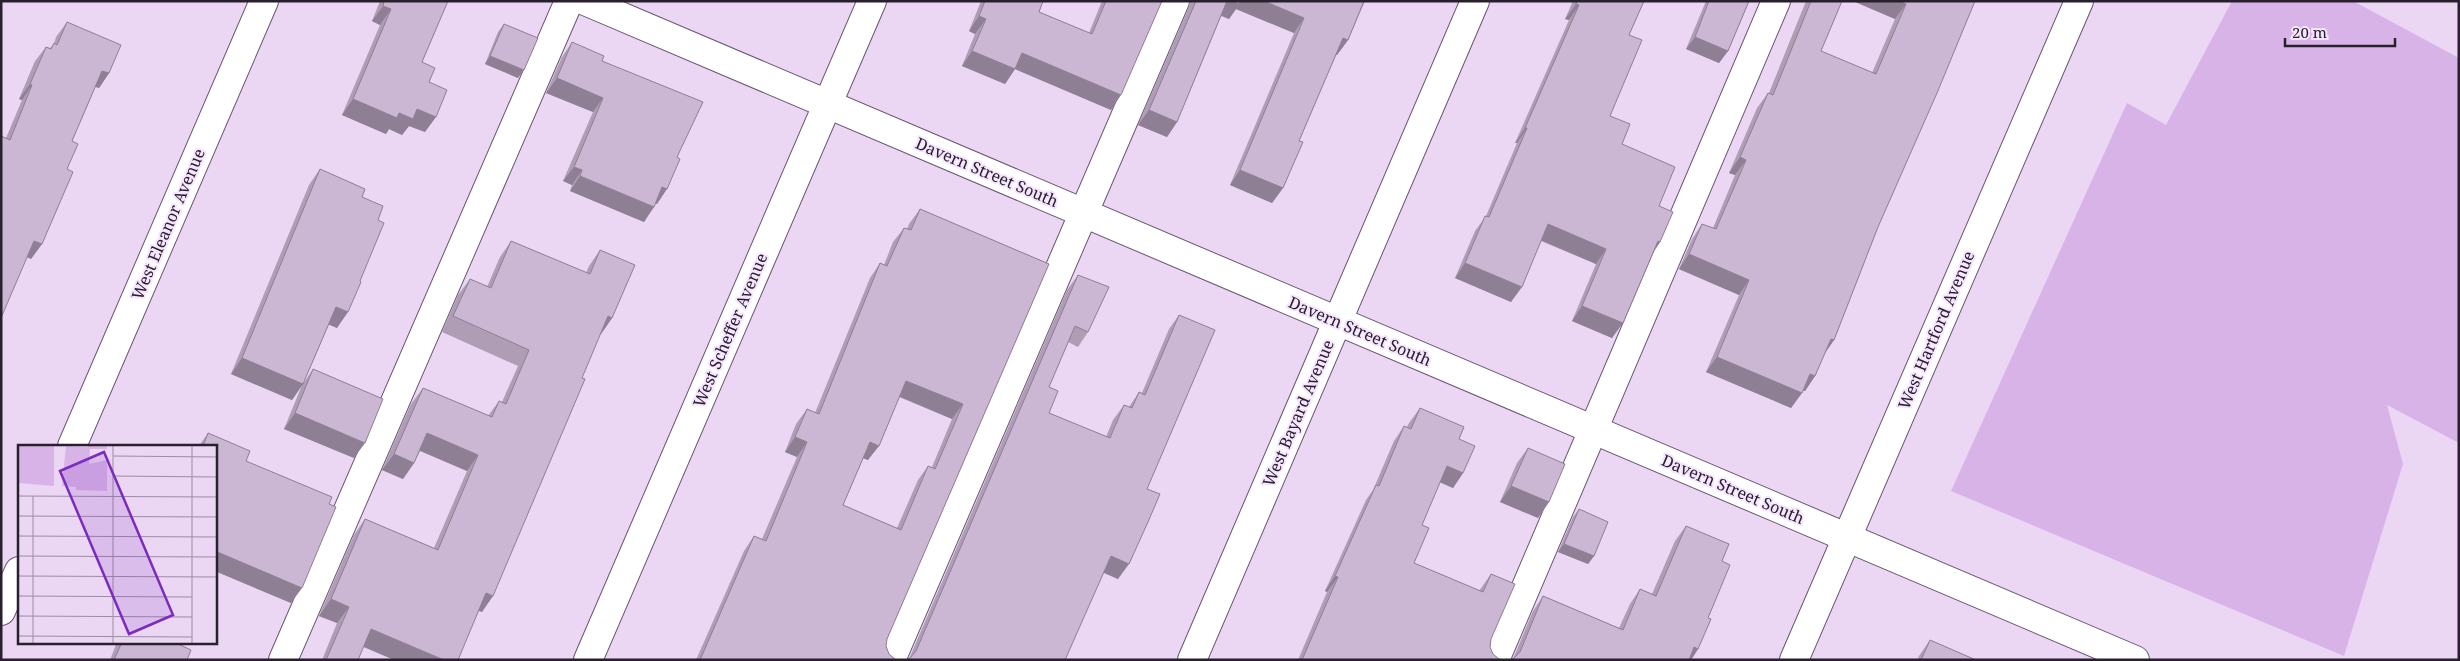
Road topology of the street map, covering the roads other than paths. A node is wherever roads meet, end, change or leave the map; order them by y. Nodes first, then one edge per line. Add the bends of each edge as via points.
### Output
1 (264, 1) edge
2 (568, 1) edge
3 (585, 1) edge
4 (872, 1) edge
5 (1175, 1) edge
6 (1475, 1) edge
7 (1776, 1) edge
8 (2079, 1) edge
9 (827, 104) junction
10 (1084, 213) junction
11 (1338, 321) junction
12 (1592, 429) junction
13 (72, 445) edge
14 (1846, 537) junction
15 (18, 572) edge
16 (1, 611) edge
17 (2101, 653) edge
18 (283, 660) edge
19 (588, 660) edge
20 (891, 660) edge
21 (1192, 660) edge
22 (1495, 660) edge
23 (1794, 660) edge
24 (2136, 660) edge

1 - 13 street, West Eleanor Avenue
2 - 18 street
3 - 9 street, Davern Street South
4 - 9 street, West Scheffer Avenue
5 - 10 street
6 - 11 street, West Bayard Avenue
7 - 12 street
8 - 14 street, West Hartford Avenue
9 - 10 street, Davern Street South
9 - 19 street, West Scheffer Avenue
10 - 11 street, Davern Street South
10 - 20 street
11 - 12 street, Davern Street South
11 - 21 street, West Bayard Avenue
12 - 14 street, Davern Street South
12 - 22 street
14 - 17 street, Davern Street South
14 - 23 street, West Hartford Avenue
15 - 16 street
17 - 24 street, Davern Street South

